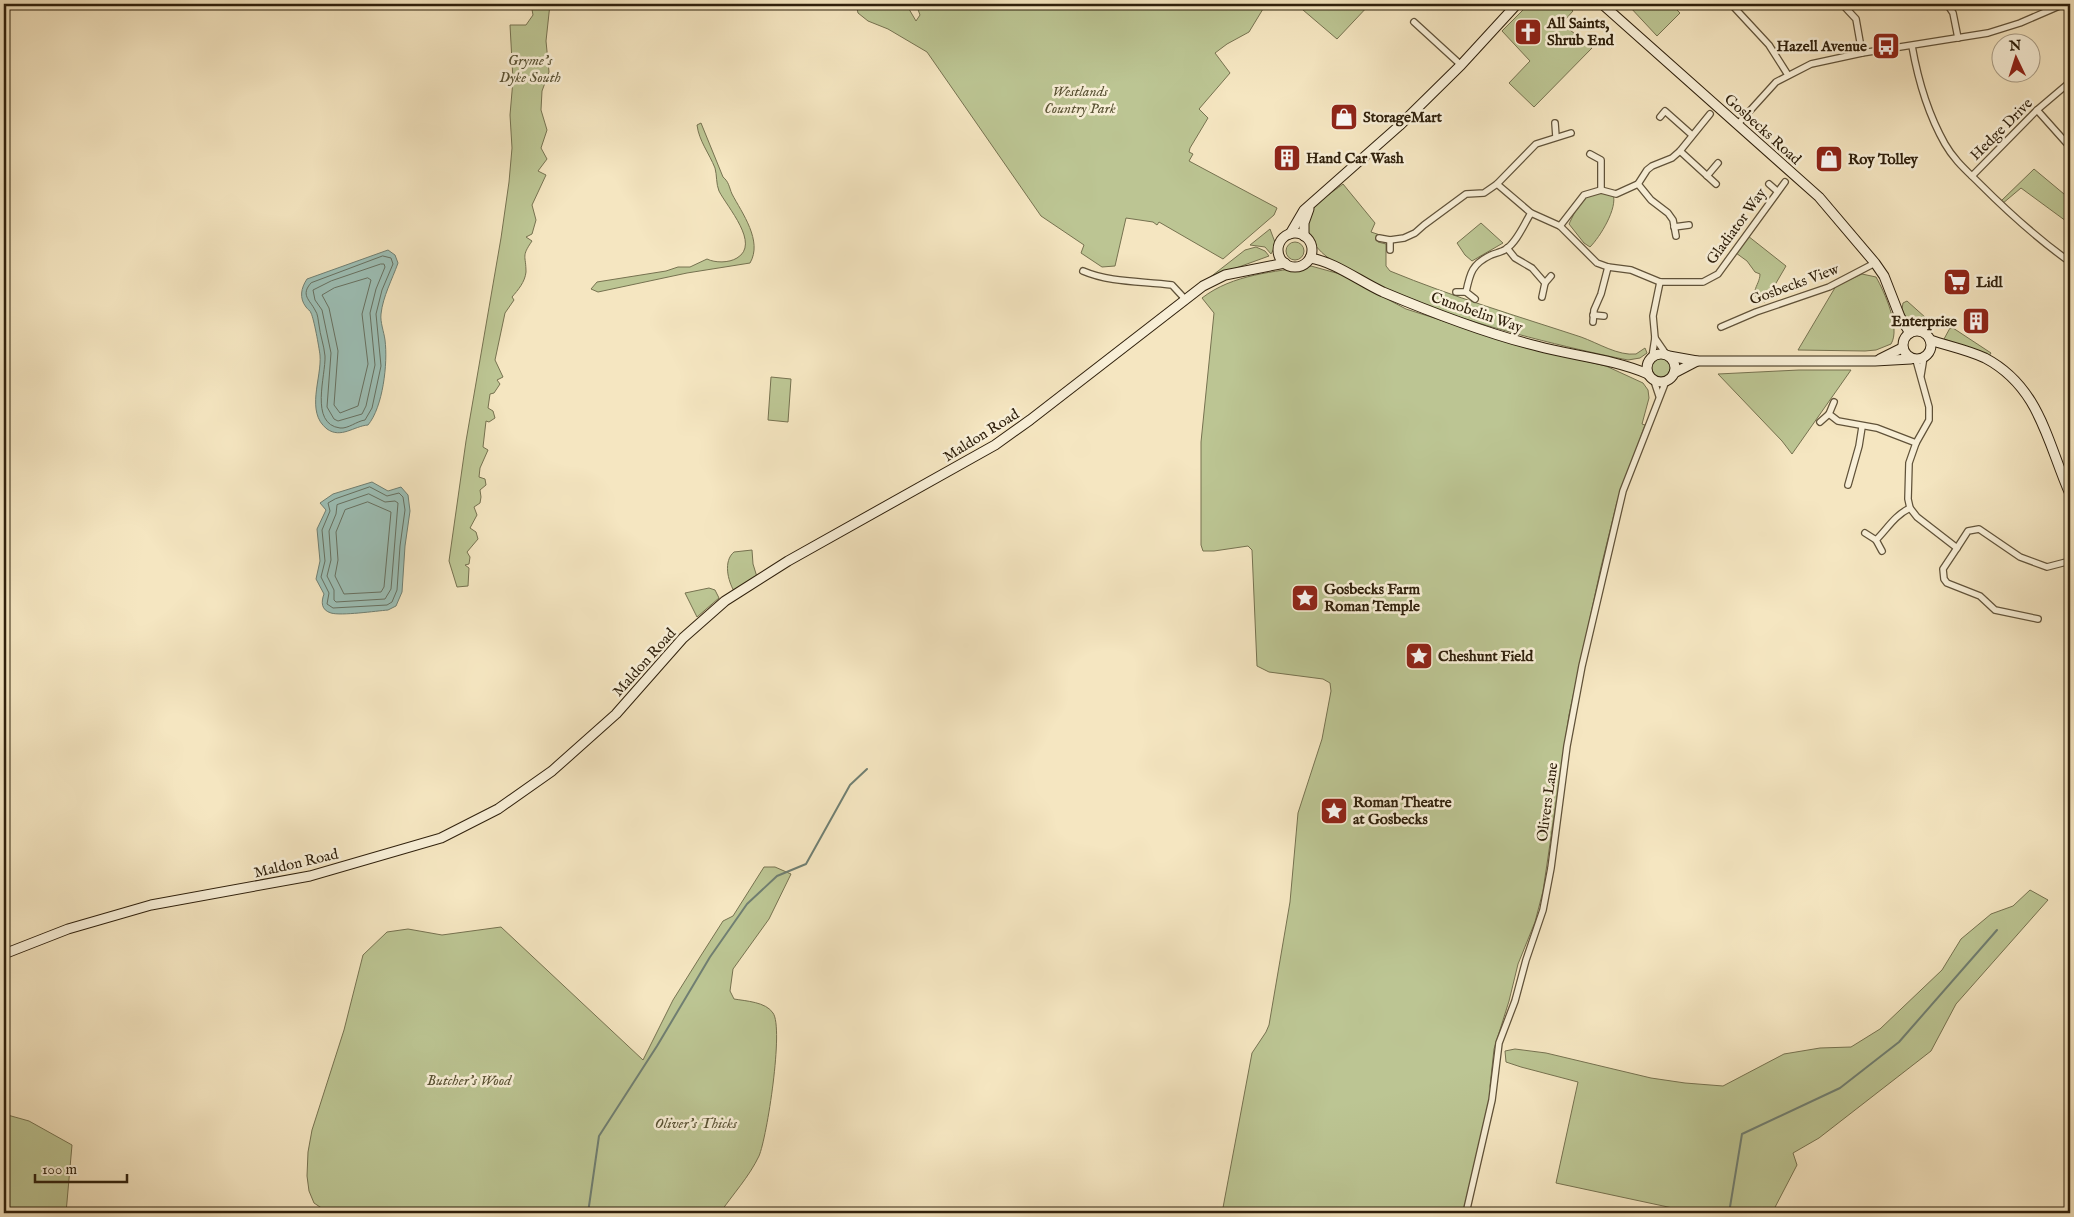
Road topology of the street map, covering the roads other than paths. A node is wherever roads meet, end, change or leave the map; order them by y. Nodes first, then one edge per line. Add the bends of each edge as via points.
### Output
1 (1517, 4) edge
2 (1602, 4) edge
3 (1731, 4) edge
4 (1842, 4) edge
5 (1947, 4) edge
6 (2064, 4) edge
7 (1414, 22) dead end
8 (1958, 38) junction
9 (1912, 46) junction
10 (1862, 53) junction
11 (1461, 65) junction
12 (1788, 75) junction
13 (2070, 82) edge
14 (1670, 105) dead end
15 (2037, 110) junction
16 (1665, 111) junction
17 (1710, 114) dead end
18 (1660, 117) dead end
19 (1555, 122) dead end
20 (1737, 125) junction
21 (1571, 133) dead end
22 (1692, 135) junction
23 (1556, 137) junction
24 (2070, 147) edge
25 (1680, 151) junction
26 (1590, 154) dead end
27 (1608, 157) dead end
28 (1601, 160) junction
29 (1718, 163) dead end
30 (1707, 176) junction
31 (1972, 176) junction
32 (1785, 182) dead end
33 (1497, 184) junction
34 (1638, 184) junction
35 (1716, 184) dead end
36 (1769, 184) dead end
37 (1601, 190) junction
38 (1777, 191) junction
39 (1311, 204) junction
40 (1531, 213) junction
41 (1689, 225) dead end
42 (1560, 226) junction
43 (1674, 227) junction
44 (1290, 234) junction
45 (1304, 236) junction
46 (1676, 236) dead end
47 (1379, 238) dead end
48 (1390, 240) junction
49 (1507, 248) junction
50 (1390, 250) dead end
51 (1278, 253) junction
52 (1311, 254) junction
53 (1875, 262) junction
54 (2070, 262) edge
55 (1285, 264) junction
56 (1608, 267) junction
57 (1252, 269) junction
58 (1083, 271) dead end
59 (1552, 276) dead end
60 (1660, 282) junction
61 (1544, 283) junction
62 (1456, 292) dead end
63 (1466, 292) junction
64 (1542, 297) dead end
65 (1185, 298) junction
66 (1475, 300) dead end
67 (1604, 316) dead end
68 (1900, 317) junction
69 (1720, 327) dead end
70 (1910, 333) junction
71 (1655, 338) junction
72 (1930, 340) junction
73 (1903, 345) junction
74 (1950, 348) junction
75 (1667, 355) junction
76 (1920, 358) junction
77 (1650, 359) junction
78 (1697, 361) junction
79 (1875, 361) junction
80 (1627, 365) junction
81 (1674, 373) junction
82 (1651, 377) junction
83 (1666, 381) junction
84 (1659, 396) junction
85 (1834, 402) dead end
86 (1828, 414) junction
87 (1820, 422) dead end
88 (1862, 426) junction
89 (1916, 443) junction
90 (1848, 485) dead end
91 (2070, 494) edge
92 (1910, 508) junction
93 (1865, 532) dead end
94 (1876, 540) junction
95 (1957, 548) junction
96 (1882, 551) dead end
97 (2070, 560) edge
98 (2038, 619) dead end
99 (4, 954) edge
100 (2070, 1207) edge
101 (1466, 1213) edge
102 (2068, 1213) edge

1 - 11 main road
2 - 20 main road, Gosbecks Road
3 - 12 street via 1769,45
4 - 10 street via 1856,19
5 - 8 street via 1953,13
6 - 8 street via 1988,33
7 - 11 street
8 - 9 street
9 - 10 street
9 - 31 street via 1928,108 1945,144
10 - 12 street via 1811,64
11 - 39 main road via 1399,126
12 - 20 street via 1767,90
13 - 15 street, Hedge Drive
14 - 16 street
15 - 24 street
15 - 31 street, Hedge Drive
16 - 18 street
16 - 22 street
17 - 22 street
19 - 23 street
20 - 53 main road, Gosbecks Road via 1819,197
21 - 23 street
22 - 25 street
23 - 33 street via 1536,144
25 - 30 street
25 - 34 street via 1647,170
26 - 28 street
27 - 28 street
28 - 37 street
29 - 30 street
30 - 35 street
31 - 54 street via 2012,216
32 - 38 street, Gladiator Way
33 - 40 street, Gladiator Way
33 - 48 street via 1484,193 1466,194 1415,234
34 - 37 street via 1616,194
34 - 43 street via 1668,213
36 - 38 street
37 - 42 street via 1584,195
38 - 60 street, Gladiator Way via 1718,274 1703,282
39 - 44 main road
39 - 45 main road via 1304,223
40 - 42 street, Gladiator Way
40 - 49 street
41 - 43 street
42 - 56 street, Gladiator Way via 1596,263
43 - 46 street
44 - 45 main road
44 - 51 main road via 1282,239
45 - 52 main road via 1310,243
47 - 48 street
48 - 50 street
49 - 61 street via 1515,258 1532,268
49 - 63 street via 1476,264
51 - 55 main road
51 - 57 main road, Maldon Road
52 - 55 main road via 1300,266
52 - 80 main road, Cunobelin Way via 1422,309 1535,346
53 - 68 main road, Gosbecks Road
53 - 69 street, Gosbecks View via 1829,287
55 - 57 main road, Maldon Road
56 - 60 street, Gladiator Way via 1631,270
56 - 67 street via 1593,318
57 - 65 main road, Maldon Road via 1225,275
58 - 65 street via 1097,276 1172,285
59 - 61 street
60 - 71 street via 1653,316
61 - 64 street
62 - 63 street
63 - 66 street
65 - 99 main road, Maldon Road via 995,445 788,561 725,601 683,638 616,714 552,771 498,810 441,838 319,874 151,905 68,929
68 - 70 main road, Gosbecks Road
68 - 73 main road, Gosbecks Road
70 - 72 main road via 1923,332
70 - 73 main road
71 - 75 street
71 - 77 street
72 - 74 main road
72 - 76 main road via 1931,348
73 - 76 main road
73 - 79 main road
74 - 76 main road
74 - 91 main road via 1984,358 2026,393 2043,423
75 - 77 main road via 1659,354
75 - 78 main road
75 - 81 main road via 1674,364
76 - 79 main road
76 - 89 street via 1929,420
77 - 80 main road, Cunobelin Way
77 - 82 main road via 1646,368
78 - 79 main road
78 - 81 main road
80 - 82 main road, Cunobelin Way
81 - 83 main road
82 - 83 main road
82 - 84 street
83 - 84 street, Olivers Lane
84 - 101 street, Olivers Lane via 1623,491 1582,666 1543,910 1499,1043 1492,1100
85 - 86 street
86 - 87 street
86 - 88 street via 1838,421
88 - 89 street via 1877,428
88 - 90 street
89 - 92 street via 1909,463
92 - 94 street via 1893,518
92 - 95 street
93 - 94 street
94 - 96 street
95 - 97 street via 1968,531 1979,529 2020,557 2047,567
95 - 98 street via 1943,569 1947,583 1980,596 1995,610
100 - 102 main road

